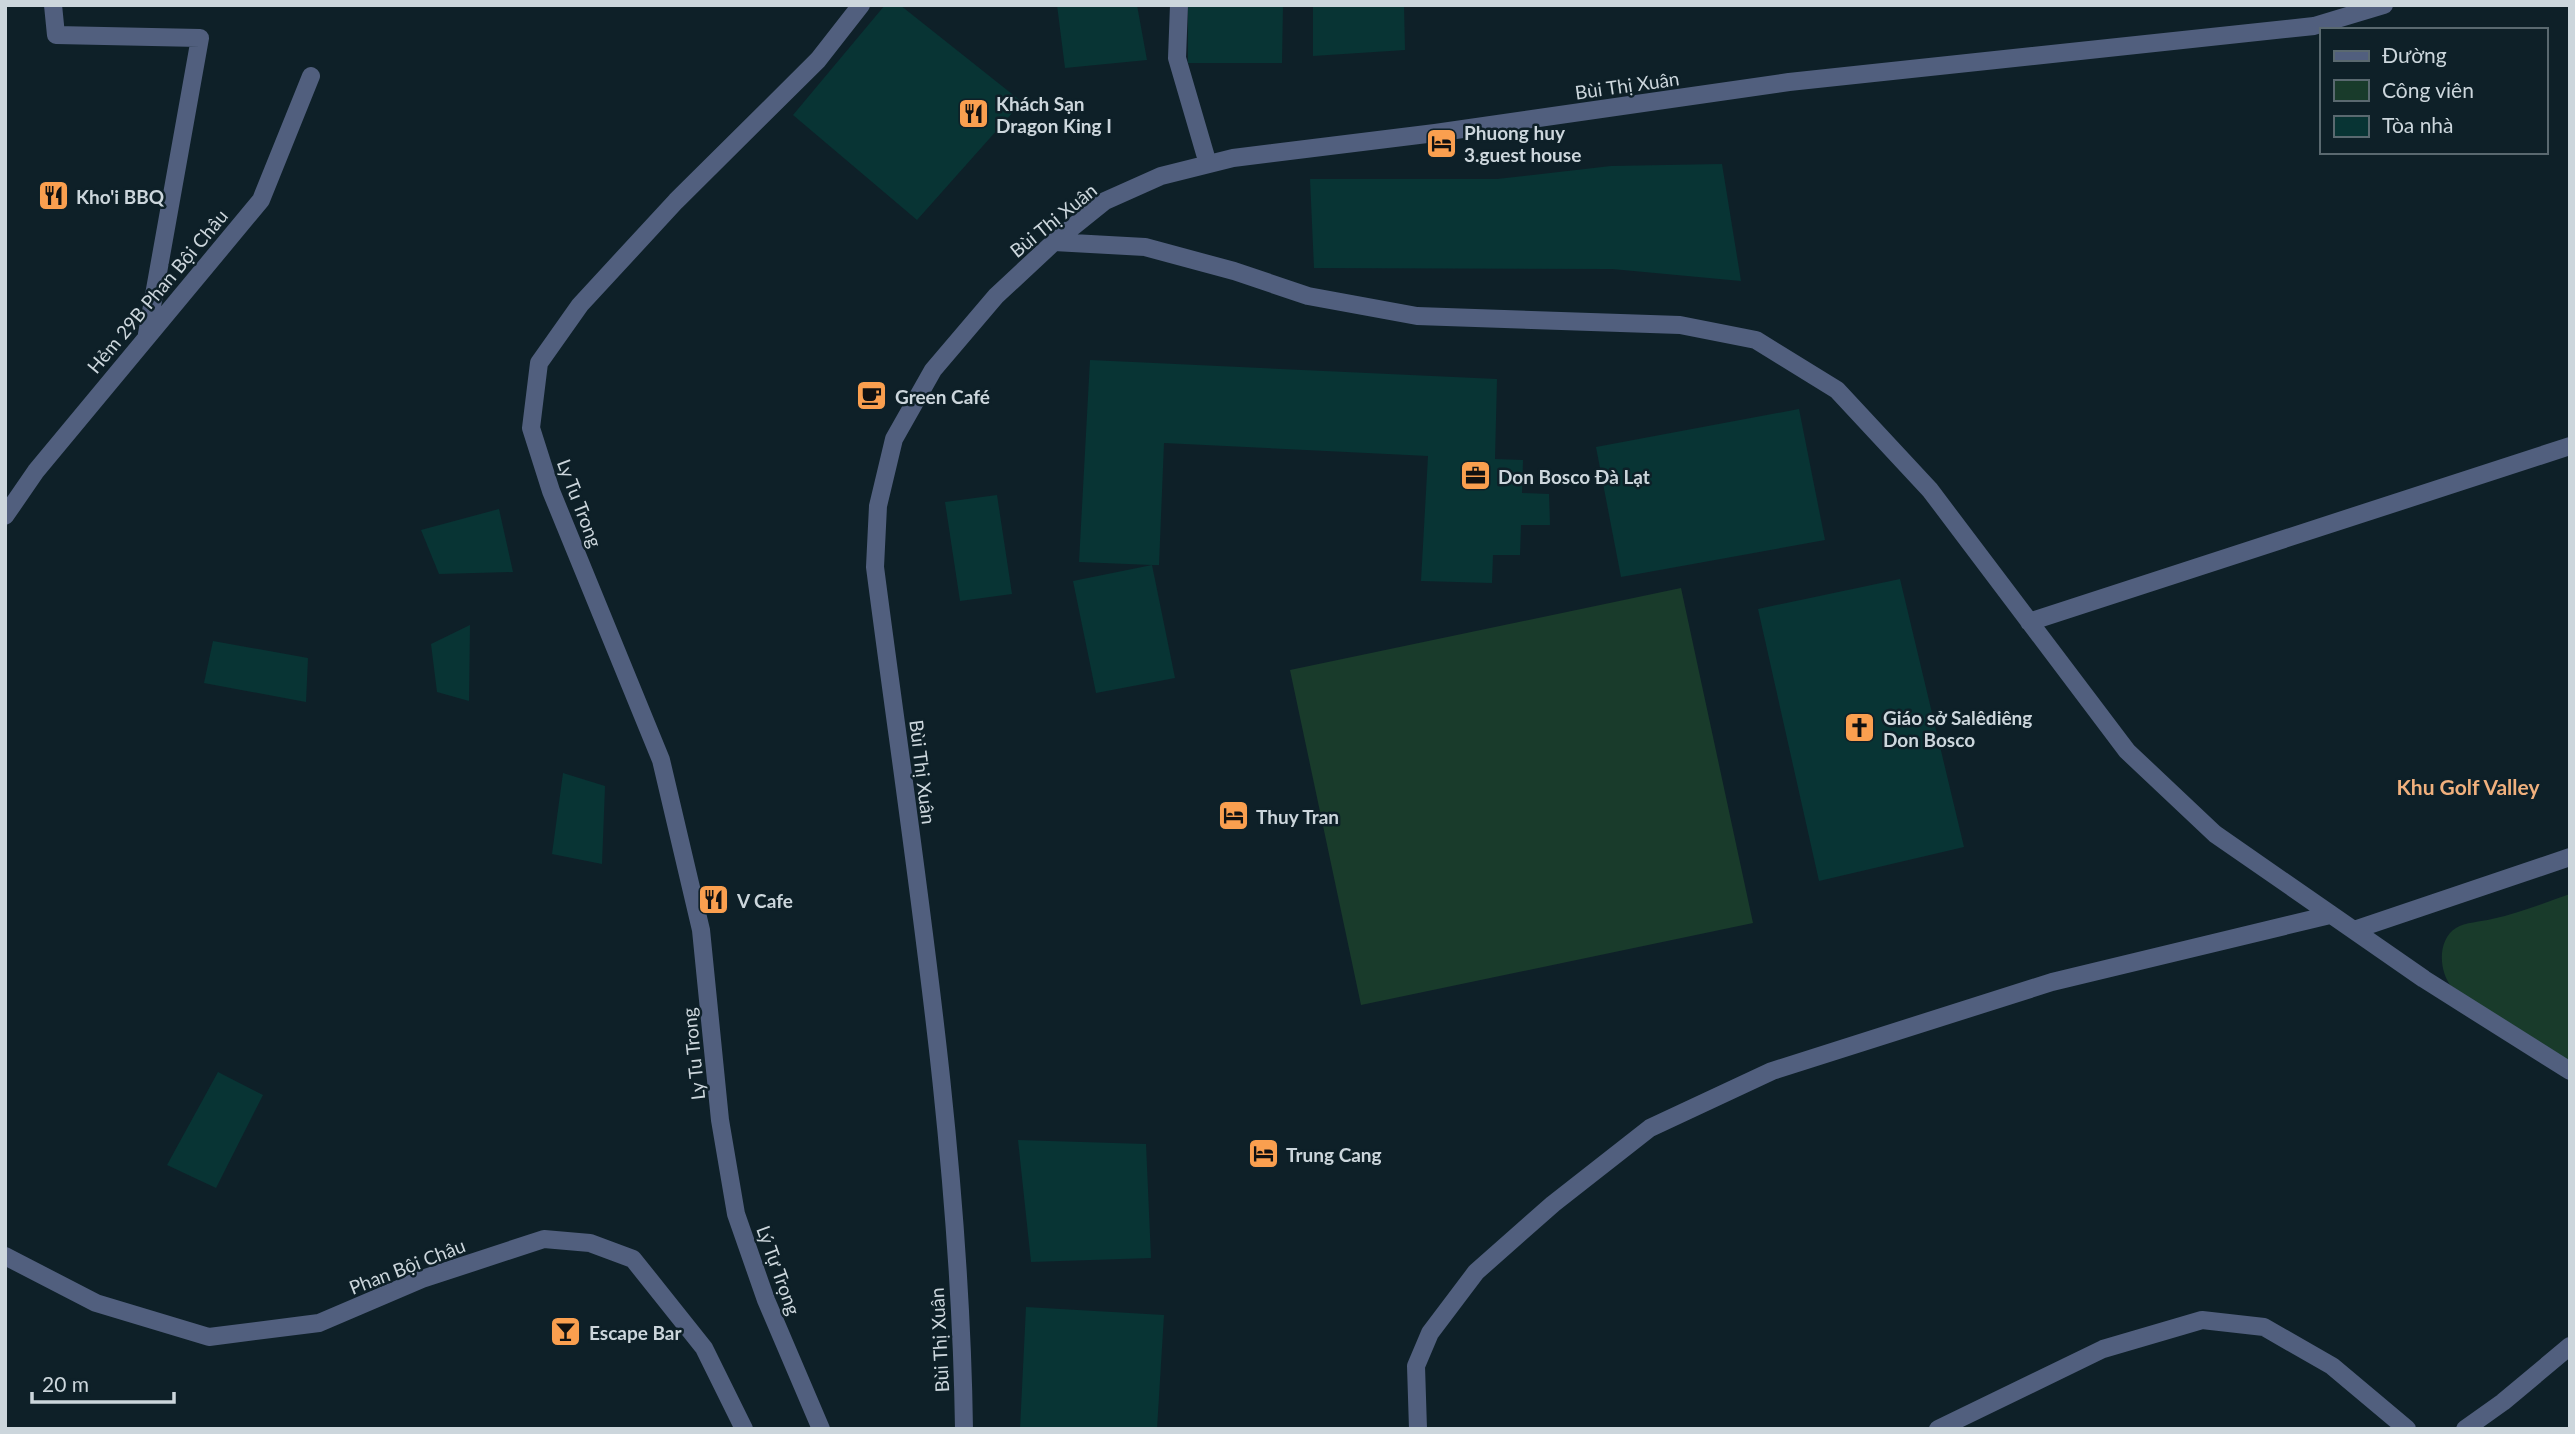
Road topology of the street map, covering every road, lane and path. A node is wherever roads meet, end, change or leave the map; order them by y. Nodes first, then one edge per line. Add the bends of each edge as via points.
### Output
1 (54, 5) edge
2 (861, 5) edge
3 (1179, 5) edge
4 (2384, 5) edge
5 (311, 76) dead end
6 (1208, 164) junction
7 (1054, 242) junction
8 (146, 337) junction
9 (2570, 446) edge
10 (5, 516) edge
11 (2029, 622) junction
12 (2570, 857) edge
13 (2330, 915) junction
14 (2354, 930) junction
15 (2570, 1071) edge
16 (5, 1256) edge
17 (2570, 1346) edge
18 (744, 1429) edge
19 (821, 1429) edge
20 (964, 1429) edge
21 (1418, 1429) edge
22 (1938, 1429) edge
23 (2407, 1429) edge
24 (2465, 1429) edge

1 - 8 street via 56,35 200,38
2 - 19 street, Ly Tu Trong via 818,60 676,201 580,305 539,363 531,428 551,491 661,760 701,930 720,1120 736,1214 766,1300
3 - 6 street via 1177,58
4 - 6 street, Bùi Thị Xuân via 2314,26 1789,82
5 - 8 street, Hẻm 29B Phan Bội Châu via 261,200
6 - 7 street, Bùi Thị Xuân via 1161,176 1105,201
7 - 11 street via 1145,247 1308,296 1417,316 1680,325 1756,340 1837,390 1930,490
7 - 20 street, Bùi Thị Xuân via 996,296 933,370 894,439 878,506 875,567 943,1091 963,1346
8 - 10 street, Hẻm 29B Phan Bội Châu
9 - 11 street
11 - 13 street via 2127,751 2216,834
12 - 14 street
13 - 14 street
13 - 21 street via 2052,982 1772,1071 1650,1128 1476,1272 1430,1333 1416,1366
14 - 15 street
16 - 18 street, Phan Bội Châu via 96,1303 209,1337 319,1323 422,1279 544,1239 590,1243 633,1259 704,1348
17 - 24 street
22 - 23 street via 2103,1349 2202,1320 2264,1327 2332,1366

